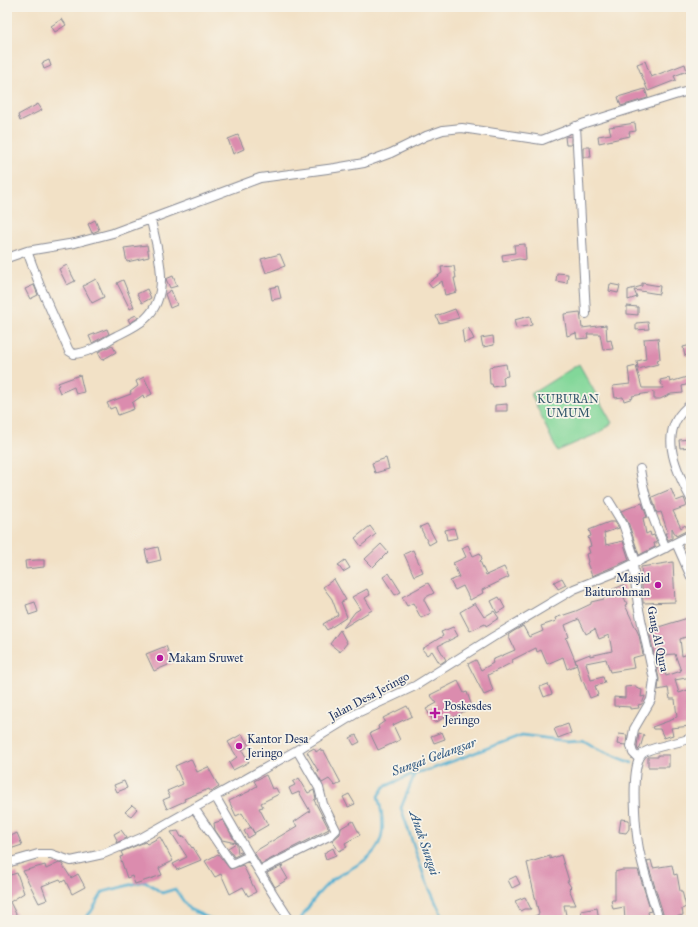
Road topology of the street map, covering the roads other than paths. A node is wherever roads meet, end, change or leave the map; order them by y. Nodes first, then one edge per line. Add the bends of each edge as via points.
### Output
1 (691, 90) edge
2 (576, 126) junction
3 (151, 220) junction
4 (27, 252) junction
5 (7, 258) edge
6 (586, 314) dead end
7 (691, 404) edge
8 (640, 469) dead end
9 (691, 499) edge
10 (609, 501) dead end
11 (691, 536) edge
12 (676, 543) junction
13 (666, 548) junction
14 (634, 563) junction
15 (691, 577) edge
16 (691, 738) edge
17 (297, 750) junction
18 (639, 759) junction
19 (215, 796) junction
20 (194, 808) junction
21 (249, 856) junction
22 (7, 863) edge
23 (259, 871) junction
24 (290, 920) edge
25 (658, 920) edge

1 - 2 street
2 - 3 street via 542,140 462,128 443,130 364,162 254,180
2 - 6 street
3 - 4 street via 94,238
3 - 4 street via 161,278 157,299 151,311 138,324 78,354 69,351
4 - 5 street
7 - 9 street via 674,421 672,444 675,466
8 - 13 street via 658,532
10 - 14 street, Gang Al Qura via 623,524
11 - 12 street, Jalan Desa Jeringo
12 - 13 street, Jalan Desa Jeringo
12 - 15 street
13 - 14 street, Jalan Desa Jeringo
14 - 17 street, Jalan Desa Jeringo via 574,589 493,636 415,686 369,706
14 - 18 street, Gang Al Qura via 638,605 654,680 650,700 634,729 631,746
16 - 18 street via 650,749
17 - 19 street, Jalan Desa Jeringo
17 - 23 street via 319,788 323,804 336,830 331,835
18 - 25 street via 635,788 637,833 641,859
19 - 20 street, Jalan Desa Jeringo
19 - 21 street
20 - 21 street via 232,864
20 - 22 street, Jalan Desa Jeringo via 141,838 103,854 71,861 51,854 38,854
21 - 23 street
23 - 24 street

